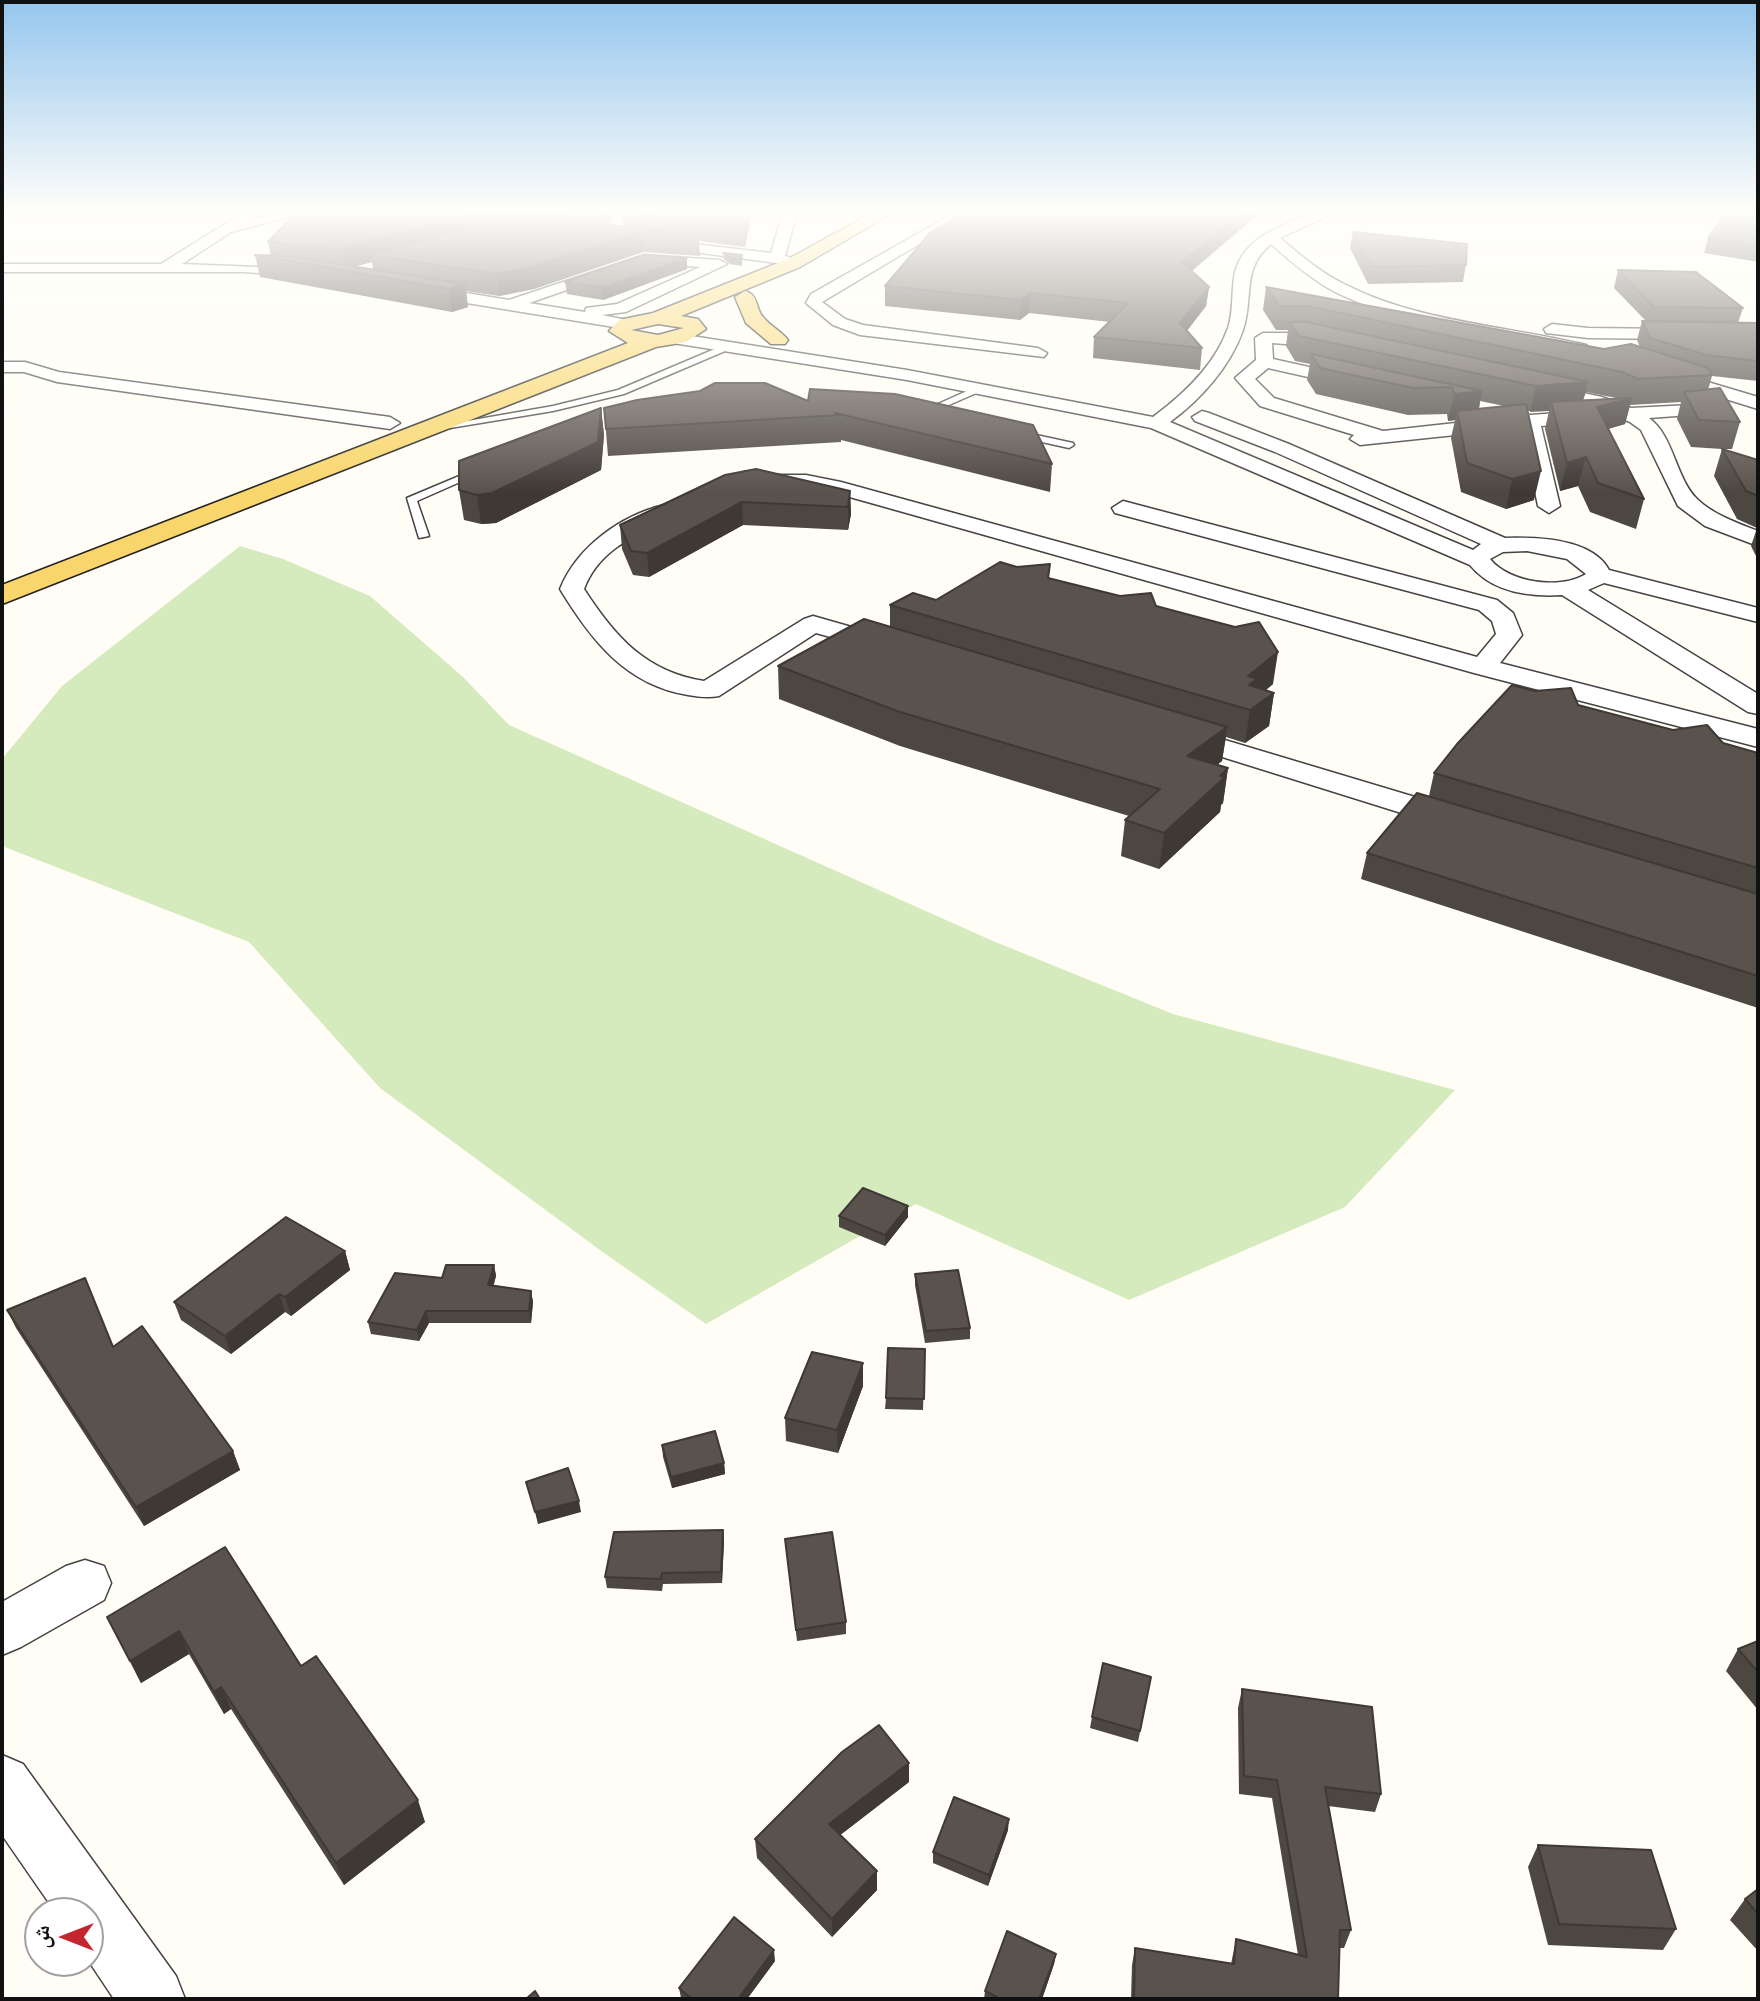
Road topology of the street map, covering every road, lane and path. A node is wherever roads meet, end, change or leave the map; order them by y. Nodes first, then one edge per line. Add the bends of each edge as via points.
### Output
1 (511, 305) edge
2 (628, 305) edge
3 (708, 305) edge
4 (730, 305) edge
5 (748, 305) edge
6 (817, 305) edge
7 (1240, 305) edge
8 (1380, 305) edge
9 (564, 314) junction
10 (694, 326) junction
11 (624, 329) junction
12 (1503, 330) junction
13 (662, 332) junction
14 (1758, 335) edge
15 (778, 340) junction
16 (729, 346) junction
17 (1347, 347) edge
18 (1038, 353) dead end
19 (1596, 354) edge
20 (1265, 362) junction
21 (2, 367) edge
22 (1654, 371) edge
23 (1510, 382) edge
24 (2, 386) edge
25 (1383, 388) edge
26 (978, 389) junction
27 (1758, 403) edge
28 (1178, 408) junction
29 (1471, 408) edge
30 (1704, 408) edge
31 (907, 412) edge
32 (922, 413) junction
33 (1631, 413) junction
34 (937, 417) edge
35 (1530, 421) junction
36 (390, 423) junction
37 (1156, 423) junction
38 (427, 429) junction
39 (1011, 432) edge
40 (360, 434) junction
41 (1383, 437) junction
42 (1069, 445) dead end
43 (1282, 448) junction
44 (491, 467) edge
45 (744, 484) edge
46 (680, 503) edge
47 (1549, 506) dead end
48 (1123, 508) dead end
49 (423, 536) dead end
50 (1758, 539) edge
51 (1502, 545) junction
52 (1478, 560) junction
53 (2, 574) edge
54 (1598, 574) junction
55 (1567, 588) junction
56 (2, 595) edge
57 (1758, 615) edge
58 (917, 654) edge
59 (1483, 667) junction
60 (1758, 706) edge
61 (1146, 724) edge
62 (1758, 738) edge
63 (1483, 828) edge
64 (85, 1583) dead end
65 (2, 1630) edge
66 (2, 1784) edge
67 (153, 1999) edge

1 - 9 street
2 - 9 street
3 - 13 main road
4 - 10 main road
5 - 15 main road via 753,319
6 - 18 street via 860,330
7 - 28 street via 1222,360
8 - 12 street
9 - 11 street
10 - 13 main road
10 - 15 street
11 - 13 main road
11 - 36 main road
12 - 14 street via 1518,325 1588,333
12 - 19 street
13 - 16 street
13 - 38 main road
15 - 28 street
16 - 26 street
16 - 38 lane via 618,392
17 - 20 street via 1303,338 1263,338
20 - 25 street
20 - 41 street via 1244,378 1267,402
21 - 36 street
22 - 27 street
23 - 33 street
24 - 40 street
26 - 32 lane
26 - 37 street
28 - 37 street
28 - 43 street
29 - 35 street
30 - 33 street
31 - 32 lane
32 - 34 lane
33 - 35 street
33 - 50 street via 1649,427 1686,501 1713,521
35 - 41 street
35 - 47 street
36 - 40 main road
37 - 52 street
38 - 56 main road
39 - 42 lane
40 - 53 main road
41 - 43 street
43 - 51 street
44 - 49 lane via 411,500
45 - 59 street via 806,481 834,486
46 - 58 street via 602,544 578,568 572,589 590,618 636,667 677,685 709,690 813,624
48 - 59 street via 1488,605 1504,618 1509,635
51 - 52 street via 1480,554
51 - 54 street via 1574,553
52 - 55 street via 1492,575 1508,581
54 - 55 street via 1593,581
54 - 57 street
55 - 60 street
59 - 62 street
61 - 63 street
64 - 65 street
66 - 67 street

